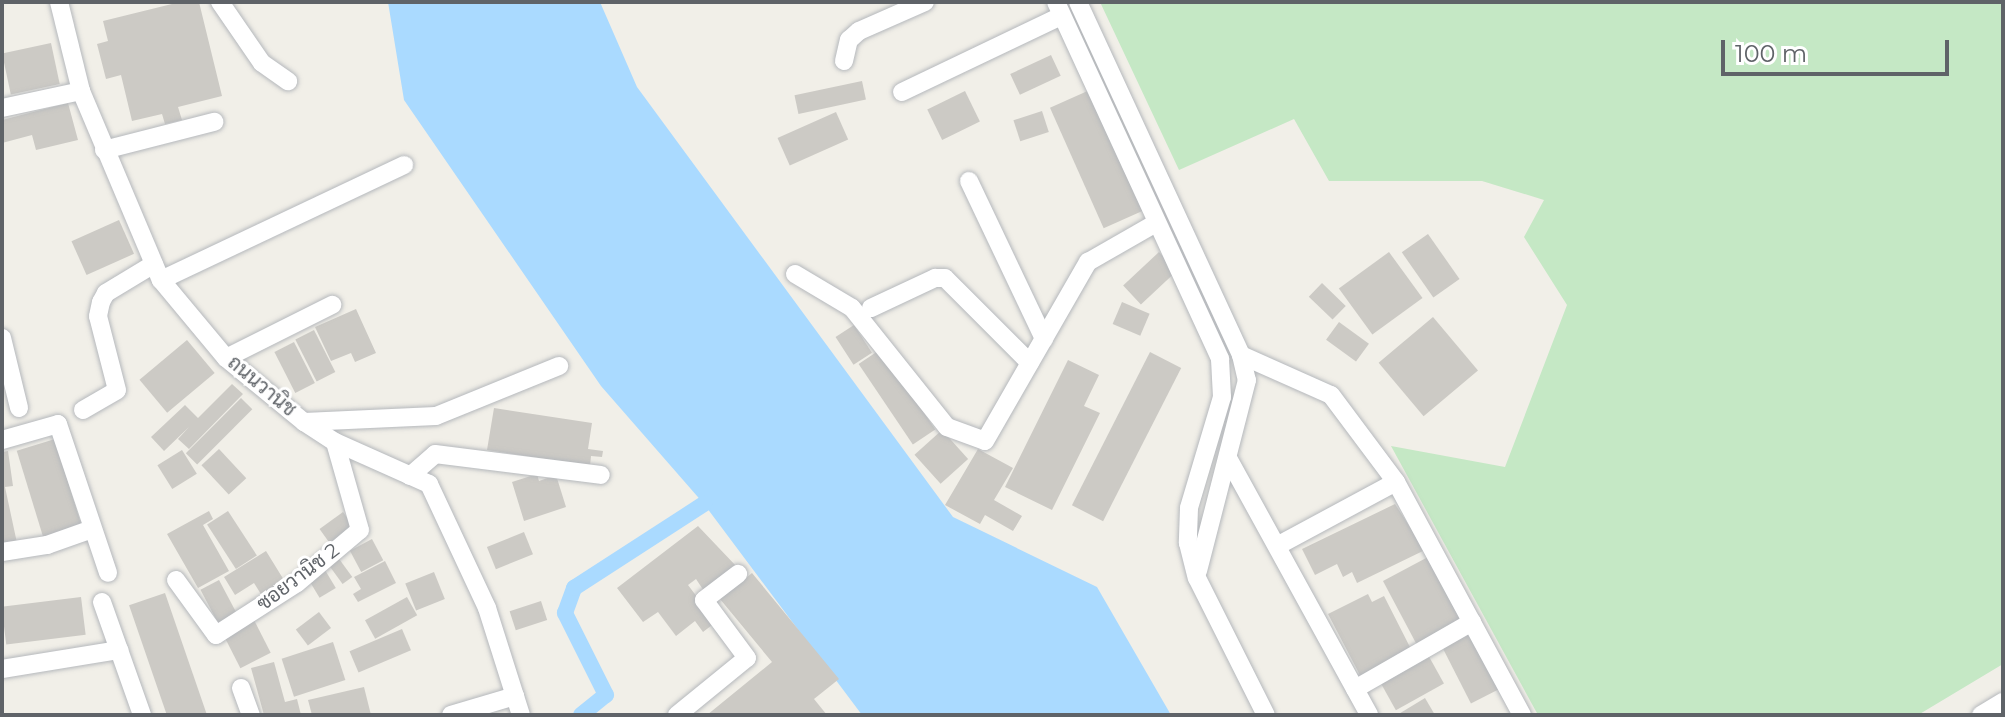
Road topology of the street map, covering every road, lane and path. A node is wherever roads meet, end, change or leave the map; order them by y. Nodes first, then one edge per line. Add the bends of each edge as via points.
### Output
1 (59, 2) edge
2 (220, 2) edge
3 (925, 2) edge
4 (1078, 2) edge
5 (1059, 9) edge
6 (844, 61) dead end
7 (288, 81) dead end
8 (81, 91) junction
9 (902, 92) dead end
10 (2, 108) edge
11 (214, 122) dead end
12 (104, 150) junction
13 (404, 165) dead end
14 (969, 181) dead end
15 (1156, 223) junction
16 (158, 272) junction
17 (795, 274) dead end
18 (332, 305) dead end
19 (871, 308) dead end
20 (2, 338) edge
21 (1044, 339) junction
22 (1241, 355) junction
23 (226, 358) junction
24 (1030, 363) junction
25 (559, 366) dead end
26 (19, 408) dead end
27 (83, 410) dead end
28 (304, 422) junction
29 (2, 440) edge
30 (335, 442) junction
31 (1228, 458) junction
32 (601, 475) dead end
33 (410, 476) junction
34 (1396, 482) junction
35 (92, 529) junction
36 (1277, 546) junction
37 (2, 552) edge
38 (108, 573) dead end
39 (738, 574) dead end
40 (1197, 578) junction
41 (176, 580) dead end
42 (102, 602) dead end
43 (1472, 622) junction
44 (119, 650) junction
45 (2, 669) edge
46 (241, 688) dead end
47 (1355, 689) junction
48 (515, 696) junction
49 (2003, 702) edge
50 (142, 715) edge
51 (251, 715) edge
52 (451, 715) edge
53 (521, 715) edge
54 (677, 715) edge
55 (1266, 715) edge
56 (1369, 715) edge
57 (1522, 715) edge
58 (1981, 715) edge

1 - 8 street, ถนนวานิช
2 - 7 street via 262,63
3 - 6 street via 859,31 849,40
4 - 22 street
5 - 9 street
5 - 15 street
8 - 10 street
8 - 12 street, ถนนวานิช
11 - 12 street
12 - 16 street, ถนนวานิช
13 - 16 street
14 - 21 street
15 - 21 street via 1088,262
15 - 40 street via 1224,378 1189,508 1188,543
16 - 23 street, ถนนวานิช
16 - 27 street via 106,293 101,302 98,316 117,390
17 - 24 street via 852,308 947,427 985,441
18 - 23 street
19 - 24 street via 945,278
20 - 26 street
21 - 24 street
22 - 31 street via 1246,399
22 - 34 street via 1331,395
23 - 28 street, ถนนวานิช
25 - 28 street via 436,416
28 - 30 street, ถนนวานิช
29 - 35 street via 58,424
30 - 33 street, ถนนวานิช
30 - 41 street, ซอยวานิช 2 via 360,530 297,583 216,635
31 - 36 street
31 - 40 street
32 - 33 street via 435,454
33 - 48 street, ถนนวานิช via 429,484 487,608
34 - 36 street
34 - 43 street
35 - 37 street via 47,545
35 - 38 street
36 - 47 street
39 - 54 street via 704,600 747,658
40 - 55 street
42 - 44 street
43 - 47 street
43 - 57 street
44 - 45 street
44 - 50 street
46 - 51 street
47 - 56 street
48 - 52 street
48 - 53 street, ถนนวานิช
49 - 58 street

